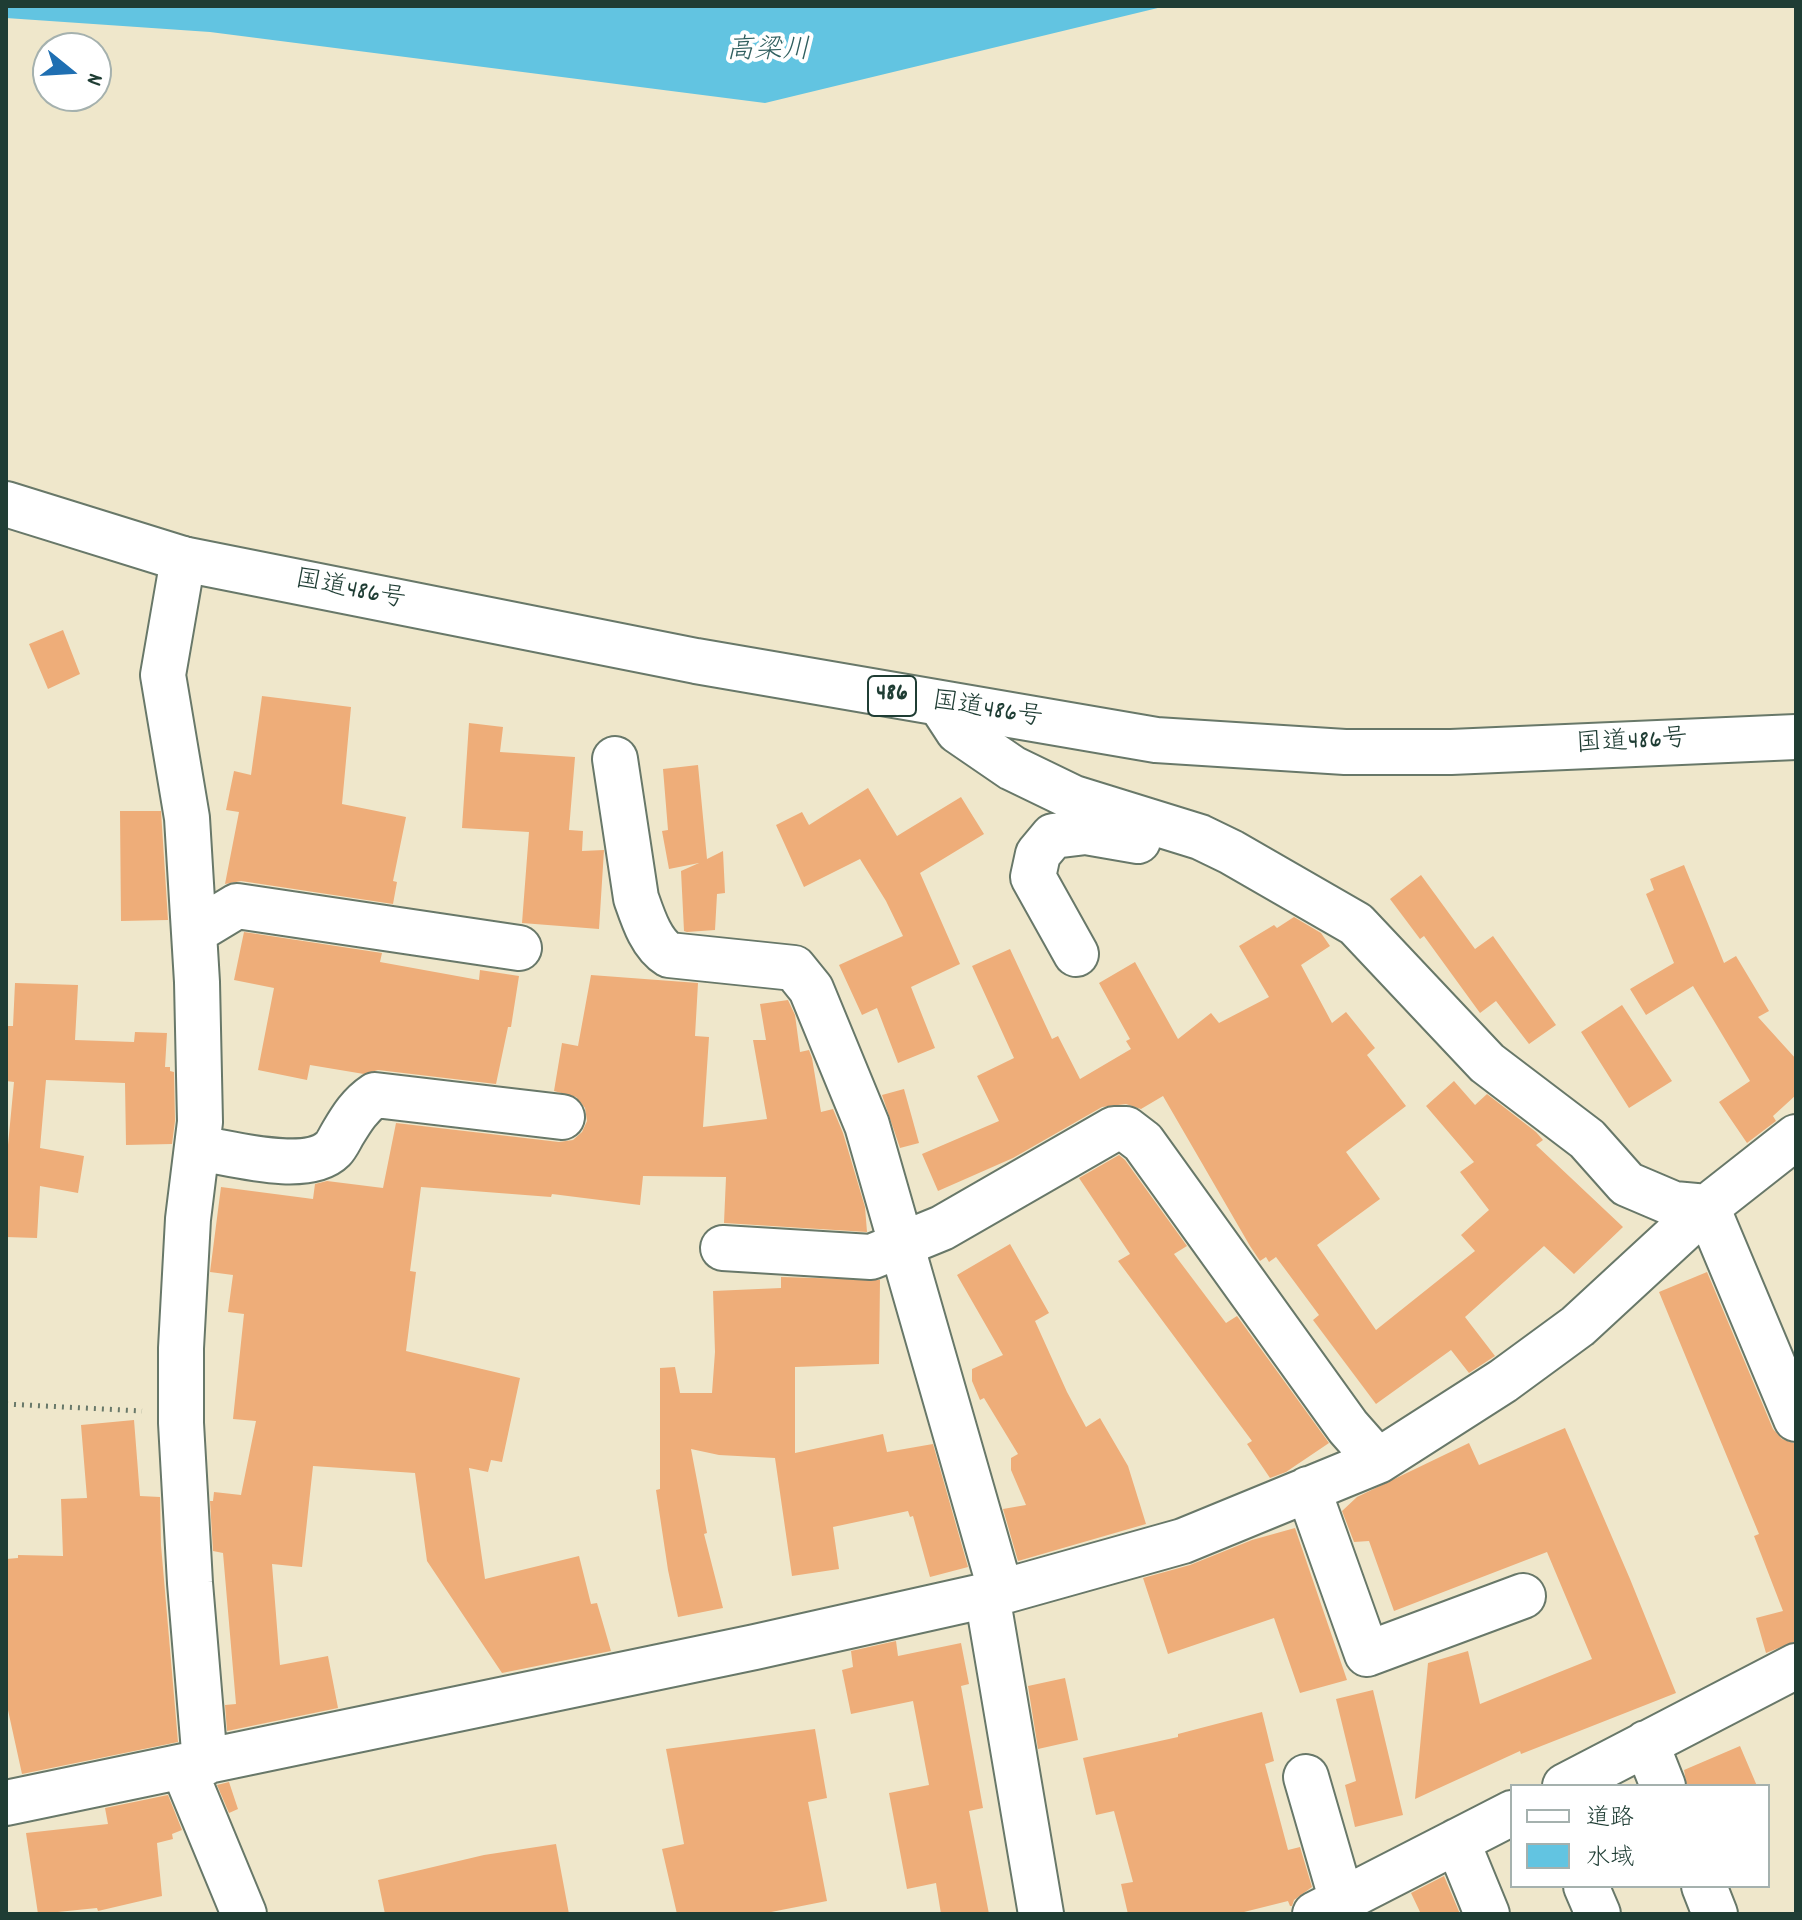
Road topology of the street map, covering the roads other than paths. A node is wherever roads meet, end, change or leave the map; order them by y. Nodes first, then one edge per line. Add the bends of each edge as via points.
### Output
1 (6, 504) edge
2 (183, 559) junction
3 (941, 705) junction
4 (1796, 737) edge
5 (615, 759) dead end
6 (1231, 852) junction
7 (194, 932) junction
8 (519, 948) dead end
9 (1076, 954) dead end
10 (562, 1117) dead end
11 (1796, 1137) edge
12 (198, 1148) junction
13 (1707, 1207) junction
14 (901, 1243) junction
15 (723, 1248) dead end
16 (1796, 1419) edge
17 (1378, 1461) junction
18 (1308, 1489) junction
19 (994, 1593) junction
20 (1523, 1596) dead end
21 (1796, 1666) edge
22 (1646, 1743) junction
23 (194, 1765) junction
24 (1306, 1777) dead end
25 (1569, 1784) edge
26 (1662, 1784) edge
27 (6, 1803) edge
28 (1510, 1814) edge
29 (1457, 1841) junction
30 (1587, 1888) edge
31 (1705, 1888) edge
32 (1349, 1904) edge
33 (244, 1914) edge
34 (1041, 1914) edge
35 (1487, 1914) edge
36 (1598, 1914) edge
37 (1715, 1914) edge

1 - 2 main road, 国道486号 / 486
2 - 3 main road, 国道486号 / 486
2 - 7 main road via 163,675 187,818
3 - 4 main road, 国道486号 / 486 via 1156,740 1345,752
3 - 6 main road via 958,731 1012,768 1074,798 1200,837
5 - 14 main road via 636,898 660,949 669,955 794,968 803,976 867,1125
6 - 9 main road via 1193,851 1086,832 1053,836 1038,854 1033,877
6 - 13 main road via 1356,924 1487,1063 1587,1139 1627,1184 1674,1204
7 - 8 main road via 237,906
7 - 12 main road
10 - 12 main road via 375,1095 352,1117 333,1150 317,1158 294,1163
11 - 13 main road
12 - 23 main road via 181,1348
13 - 16 main road
13 - 17 main road via 1578,1326
14 - 15 main road via 871,1257
14 - 17 main road via 942,1228 1114,1129 1126,1129 1143,1142
14 - 19 main road
17 - 18 main road
18 - 19 main road via 1183,1541
18 - 20 main road via 1367,1654
19 - 23 main road
19 - 34 main road
21 - 22 main road
22 - 25 main road
22 - 26 main road
23 - 27 main road
23 - 33 main road
24 - 32 main road
28 - 29 main road
29 - 32 main road
29 - 35 main road
30 - 36 main road
31 - 37 main road

